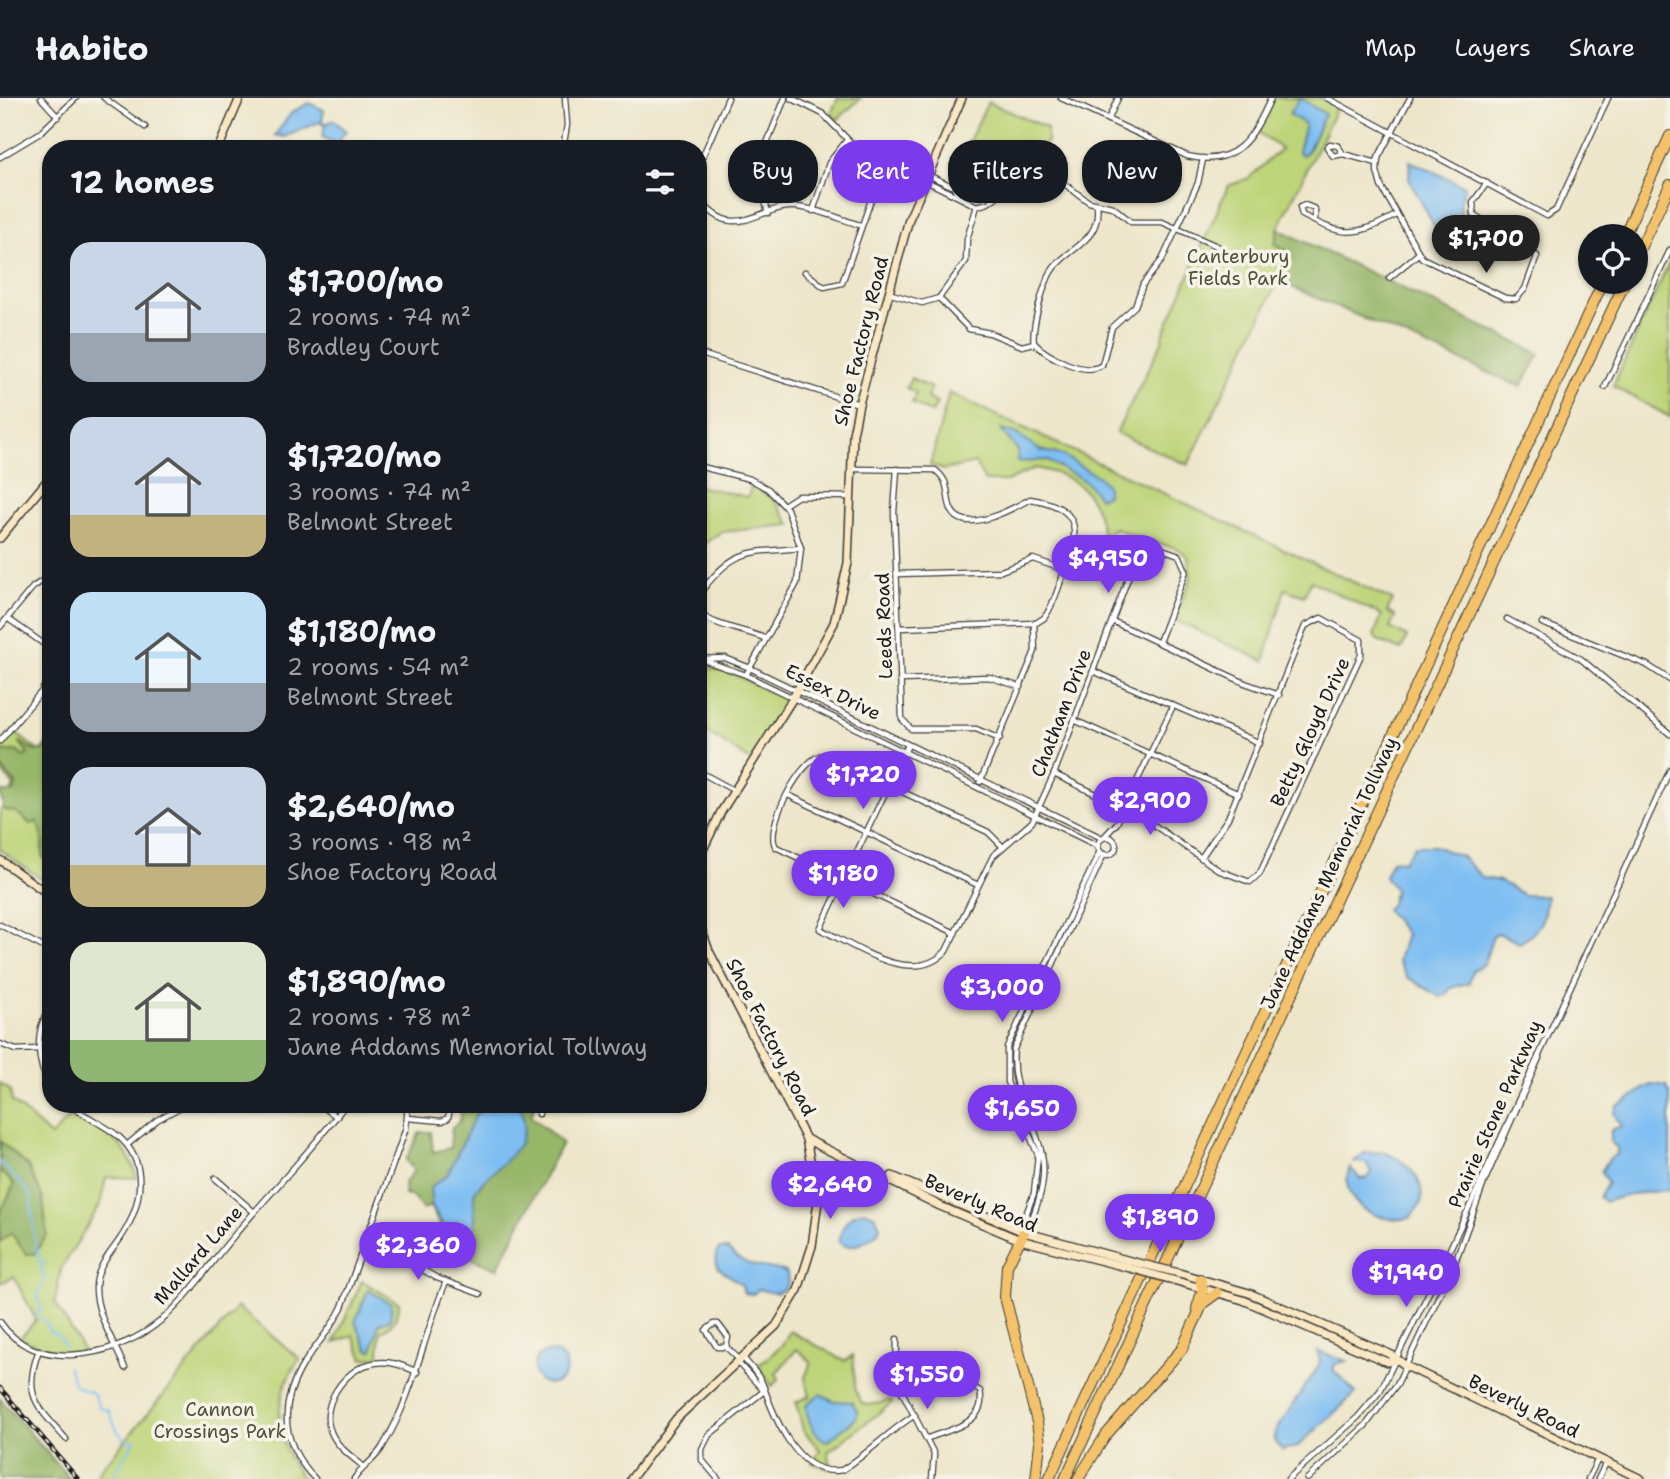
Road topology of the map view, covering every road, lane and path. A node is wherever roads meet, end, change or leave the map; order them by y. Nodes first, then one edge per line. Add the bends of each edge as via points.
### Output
1 (41, 98) edge
2 (76, 98) edge
3 (104, 98) edge
4 (240, 98) edge
5 (565, 98) edge
6 (728, 98) edge
7 (785, 98) edge
8 (791, 98) edge
9 (962, 98) edge
10 (1061, 98) edge
11 (1118, 98) edge
12 (1271, 98) edge
13 (1327, 98) edge
14 (1410, 98) edge
15 (1608, 98) edge
16 (1337, 100) edge
17 (58, 117) junction
18 (1108, 120) junction
19 (145, 127) dead end
20 (1391, 132) junction
21 (1670, 136) edge
22 (222, 140) edge
23 (565, 140) edge
24 (847, 140) edge
25 (707, 146) edge
26 (1343, 154) dead end
27 (0, 157) edge
28 (832, 159) edge
29 (1203, 159) junction
30 (934, 160) edge
31 (1377, 163) junction
32 (934, 182) edge
33 (1487, 183) junction
34 (1670, 185) edge
35 (868, 203) edge
36 (916, 203) edge
37 (1097, 205) junction
38 (977, 206) junction
39 (707, 207) edge
40 (813, 211) junction
41 (768, 213) junction
42 (1396, 215) junction
43 (1315, 219) dead end
44 (1630, 224) edge
45 (860, 225) junction
46 (1177, 228) junction
47 (1648, 232) edge
48 (1219, 247) dead end
49 (1670, 250) edge
50 (1418, 254) junction
51 (805, 272) dead end
52 (1389, 278) dead end
53 (888, 293) junction
54 (1598, 294) edge
55 (1619, 294) edge
56 (939, 298) junction
57 (1034, 343) junction
58 (707, 356) edge
59 (1605, 387) dead end
60 (859, 404) junction
61 (707, 468) edge
62 (853, 469) junction
63 (897, 469) junction
64 (42, 486) edge
65 (851, 496) junction
66 (784, 505) junction
67 (0, 538) edge
68 (801, 548) junction
69 (1065, 570) junction
70 (897, 575) junction
71 (42, 581) edge
72 (707, 586) edge
73 (707, 617) edge
74 (7, 618) junction
75 (1507, 619) dead end
76 (1112, 621) junction
77 (1034, 623) junction
78 (1542, 623) dead end
79 (0, 626) edge
80 (899, 628) junction
81 (764, 638) junction
82 (1159, 642) junction
83 (42, 643) edge
84 (707, 659) edge
85 (707, 662) edge
86 (750, 667) junction
87 (1093, 671) junction
88 (746, 675) junction
89 (900, 680) junction
90 (1670, 680) edge
91 (1021, 687) junction
92 (42, 690) edge
93 (798, 690) junction
94 (1279, 695) junction
95 (793, 698) junction
96 (1172, 708) junction
97 (1074, 720) junction
98 (1670, 734) edge
99 (1000, 739) junction
100 (0, 741) edge
101 (1260, 743) junction
102 (908, 745) junction
103 (905, 751) junction
104 (1150, 754) junction
105 (1670, 770) edge
106 (1054, 774) junction
107 (707, 776) edge
108 (980, 784) junction
109 (889, 785) junction
110 (735, 791) junction
111 (788, 794) junction
112 (1239, 794) junction
113 (1124, 807) junction
114 (1036, 811) junction
115 (1116, 823) junction
116 (866, 832) junction
117 (1103, 838) junction
118 (1113, 839) junction
119 (707, 841) edge
120 (1002, 846) junction
121 (1101, 850) junction
122 (1201, 858) junction
123 (0, 860) edge
124 (843, 881) junction
125 (978, 886) junction
126 (42, 890) edge
127 (0, 925) edge
128 (956, 933) junction
129 (707, 945) edge
130 (42, 946) edge
131 (42, 1023) edge
132 (0, 1044) edge
133 (39, 1049) junction
134 (1539, 1057) junction
135 (1006, 1060) junction
136 (1013, 1060) junction
137 (42, 1066) edge
138 (82, 1113) edge
139 (170, 1113) edge
140 (331, 1113) edge
141 (340, 1113) edge
142 (408, 1113) edge
143 (449, 1113) edge
144 (337, 1117) junction
145 (408, 1118) junction
146 (806, 1139) junction
147 (127, 1145) junction
148 (215, 1178) dead end
149 (254, 1212) junction
150 (1022, 1236) junction
151 (368, 1242) junction
152 (1132, 1265) junction
153 (446, 1282) junction
154 (1201, 1284) junction
155 (1217, 1293) junction
156 (480, 1294) dead end
157 (0, 1322) edge
158 (1192, 1328) junction
159 (897, 1339) dead end
160 (115, 1345) junction
161 (726, 1347) junction
162 (39, 1350) junction
163 (741, 1361) junction
164 (1395, 1361) junction
165 (1406, 1366) junction
166 (895, 1367) junction
167 (125, 1368) dead end
168 (417, 1372) junction
169 (764, 1391) junction
170 (915, 1415) junction
171 (928, 1438) junction
172 (66, 1439) dead end
173 (1598, 1459) junction
174 (1606, 1463) junction
175 (364, 1467) junction
176 (315, 1479) edge
177 (354, 1479) edge
178 (631, 1479) edge
179 (718, 1479) edge
180 (932, 1479) edge
181 (1036, 1479) edge
182 (1049, 1479) edge
183 (1065, 1479) edge
184 (1078, 1479) edge
185 (1289, 1479) edge
186 (1307, 1479) edge
187 (1588, 1479) edge
188 (1598, 1479) edge
189 (1641, 1479) edge

1 - 17 street
2 - 17 street
3 - 19 street
4 - 22 street
5 - 23 street
6 - 25 street
7 - 41 street via 757,168
8 - 24 street via 823,114
9 - 30 street, Shoe Factory Road
10 - 18 street
11 - 18 street
12 - 29 street via 1247,142 1228,155
13 - 16 street
14 - 20 street
15 - 33 street via 1553,214 1543,215
16 - 20 street
17 - 27 street
18 - 29 street
20 - 31 street
20 - 33 street
21 - 44 highway
26 - 31 street
28 - 40 street
29 - 46 street via 1198,183
31 - 42 street via 1378,179
32 - 38 street
33 - 50 street via 1475,199 1474,215 1537,256 1520,296 1505,298
34 - 47 highway
35 - 45 street
36 - 53 street, Shoe Factory Road
37 - 38 street via 1052,180 1032,190 1007,189
37 - 46 street via 1113,207 1131,222 1162,222
37 - 57 street via 1096,221 1084,243 1051,272
38 - 56 street via 967,239 967,258
39 - 41 street via 731,220 750,220
40 - 41 street via 796,206
40 - 45 street
42 - 43 street via 1352,234 1337,232
42 - 50 street
45 - 51 street via 842,283 824,287
46 - 48 street
46 - 57 street via 1135,306 1112,327 1106,359 1100,366 1083,369
49 - 59 street
50 - 52 street
53 - 56 street via 922,303
53 - 60 street, Shoe Factory Road
54 - 182 highway, Jane Addams Memorial Tollway
55 - 183 highway, Jane Addams Memorial Tollway
56 - 57 street via 969,329 1022,346
58 - 60 street
60 - 62 street, Shoe Factory Road
61 - 66 street via 750,479
62 - 63 street
62 - 65 street, Shoe Factory Road
63 - 69 street via 935,470 948,485 951,509 965,520 1002,515 1030,499 1056,505 1069,513 1077,534
63 - 70 street, Leeds Road
64 - 67 street
65 - 66 street via 798,496
65 - 93 street, Shoe Factory Road via 848,563 834,623
66 - 68 street
68 - 72 street via 745,553 731,559
68 - 81 street via 797,583
69 - 70 street via 1033,559 1001,570
69 - 77 street via 1049,612
70 - 80 street, Leeds Road
71 - 74 street
73 - 81 street
74 - 79 street
74 - 83 street
75 - 98 street via 1581,659
76 - 82 street
76 - 82 street, Chatham Drive via 1139,552 1157,545 1179,555 1186,571
76 - 87 street, Chatham Drive
77 - 80 street
77 - 91 street via 1035,651
78 - 90 street via 1647,665
80 - 89 street, Leeds Road
81 - 86 street
82 - 94 street
84 - 86 street, Essex Drive via 725,658
85 - 88 street, Essex Drive
86 - 88 street
86 - 93 street, Essex Drive
87 - 96 street
87 - 97 street, Chatham Drive
88 - 95 street, Essex Drive
89 - 91 street via 989,677
89 - 99 street, Leeds Road via 902,719 911,729 976,729
91 - 99 street
92 - 100 street
93 - 95 street, Shoe Factory Road
93 - 102 street, Essex Drive
94 - 101 street
94 - 122 street, Betty Gloyd Drive via 1305,626 1327,620 1362,640 1361,655 1260,873 1250,882
95 - 103 street, Essex Drive
95 - 110 street, Shoe Factory Road
96 - 101 street
96 - 104 street
97 - 104 street
97 - 106 street, Chatham Drive
99 - 108 street
101 - 112 street
102 - 103 street
102 - 108 street, Essex Drive
103 - 108 street, Essex Drive
103 - 109 street
104 - 112 street
104 - 113 street
105 - 134 street, Prairie Stone Parkway
106 - 113 street
106 - 114 street, Chatham Drive
107 - 110 street
108 - 114 street, Essex Drive
109 - 111 street via 828,756 816,755
109 - 116 street
109 - 120 street via 991,834
110 - 119 street, Shoe Factory Road
111 - 116 street
111 - 124 street via 772,842
112 - 122 street
113 - 115 street
113 - 122 street
114 - 117 street, Essex Drive
114 - 120 street, Chatham Drive via 1028,828
114 - 121 street, Essex Drive
115 - 117 street
115 - 118 street
116 - 124 street
116 - 125 street
117 - 118 street, Essex Drive
117 - 121 street
118 - 121 street via 1114,850
120 - 125 street, Chatham Drive
121 - 135 street via 1012,1032
121 - 136 street via 1023,1026
123 - 126 street
124 - 128 street
124 - 128 street, Chatham Drive via 820,929 881,958 920,967 937,960
125 - 128 street, Chatham Drive
127 - 130 street
129 - 146 street, Shoe Factory Road
131 - 133 street
132 - 133 street via 16,1050
133 - 137 street
134 - 164 street, Prairie Stone Parkway
134 - 165 street
135 - 136 street
135 - 150 street via 1007,1082 1038,1156 1038,1176
136 - 150 street via 1014,1081 1046,1168 1030,1227
138 - 147 street
139 - 147 street
140 - 144 street
141 - 144 street, Mallard Lane
142 - 145 street
143 - 145 street via 442,1121
144 - 149 street, Mallard Lane
145 - 151 street
146 - 150 street, Beverly Road
146 - 163 street, Shoe Factory Road via 818,1201 812,1246 798,1290 776,1326
147 - 160 street via 140,1176 138,1201 133,1218 99,1271 96,1287
148 - 149 street
149 - 160 street, Mallard Lane via 174,1307 145,1332
150 - 152 street, Beverly Road
150 - 181 highway via 1007,1266 1005,1297 1037,1422
151 - 153 street
151 - 176 street via 333,1327 301,1368 289,1392 288,1438 295,1457
152 - 154 street, Beverly Road, bridge via 1173,1280
152 - 154 street, Beverly Road, bridge via 1179,1273
153 - 156 street
153 - 168 street
154 - 155 street, Beverly Road
154 - 158 highway
154 - 164 street, Beverly Road via 1284,1308 1392,1355
155 - 158 highway via 1203,1303
155 - 164 street, Beverly Road via 1387,1362
157 - 162 street, Mallard Lane via 21,1343
158 - 184 highway via 1181,1349 1106,1434
159 - 166 street
160 - 162 street, Mallard Lane via 77,1355
160 - 167 street
161 - 161 street via 717,1347 706,1330 714,1324 728,1337
161 - 163 street
162 - 172 street via 30,1376 36,1405
163 - 169 street
163 - 178 street, Shoe Factory Road via 676,1419
164 - 165 street, Beverly Road
164 - 185 street, Prairie Stone Parkway via 1371,1403
165 - 173 street, Beverly Road
165 - 186 street via 1381,1407
166 - 170 street via 896,1380
166 - 171 street via 941,1369 979,1391 980,1408 974,1419
168 - 175 street via 382,1448
168 - 175 street via 404,1365 372,1363 353,1372 334,1394 327,1412 331,1433
169 - 170 street via 786,1448 808,1469 825,1475 843,1470
169 - 179 street via 706,1440 702,1460
170 - 171 street
171 - 180 street via 934,1454
173 - 174 street, Beverly Road
173 - 187 street
174 - 188 street
174 - 189 street, Beverly Road
175 - 177 street

